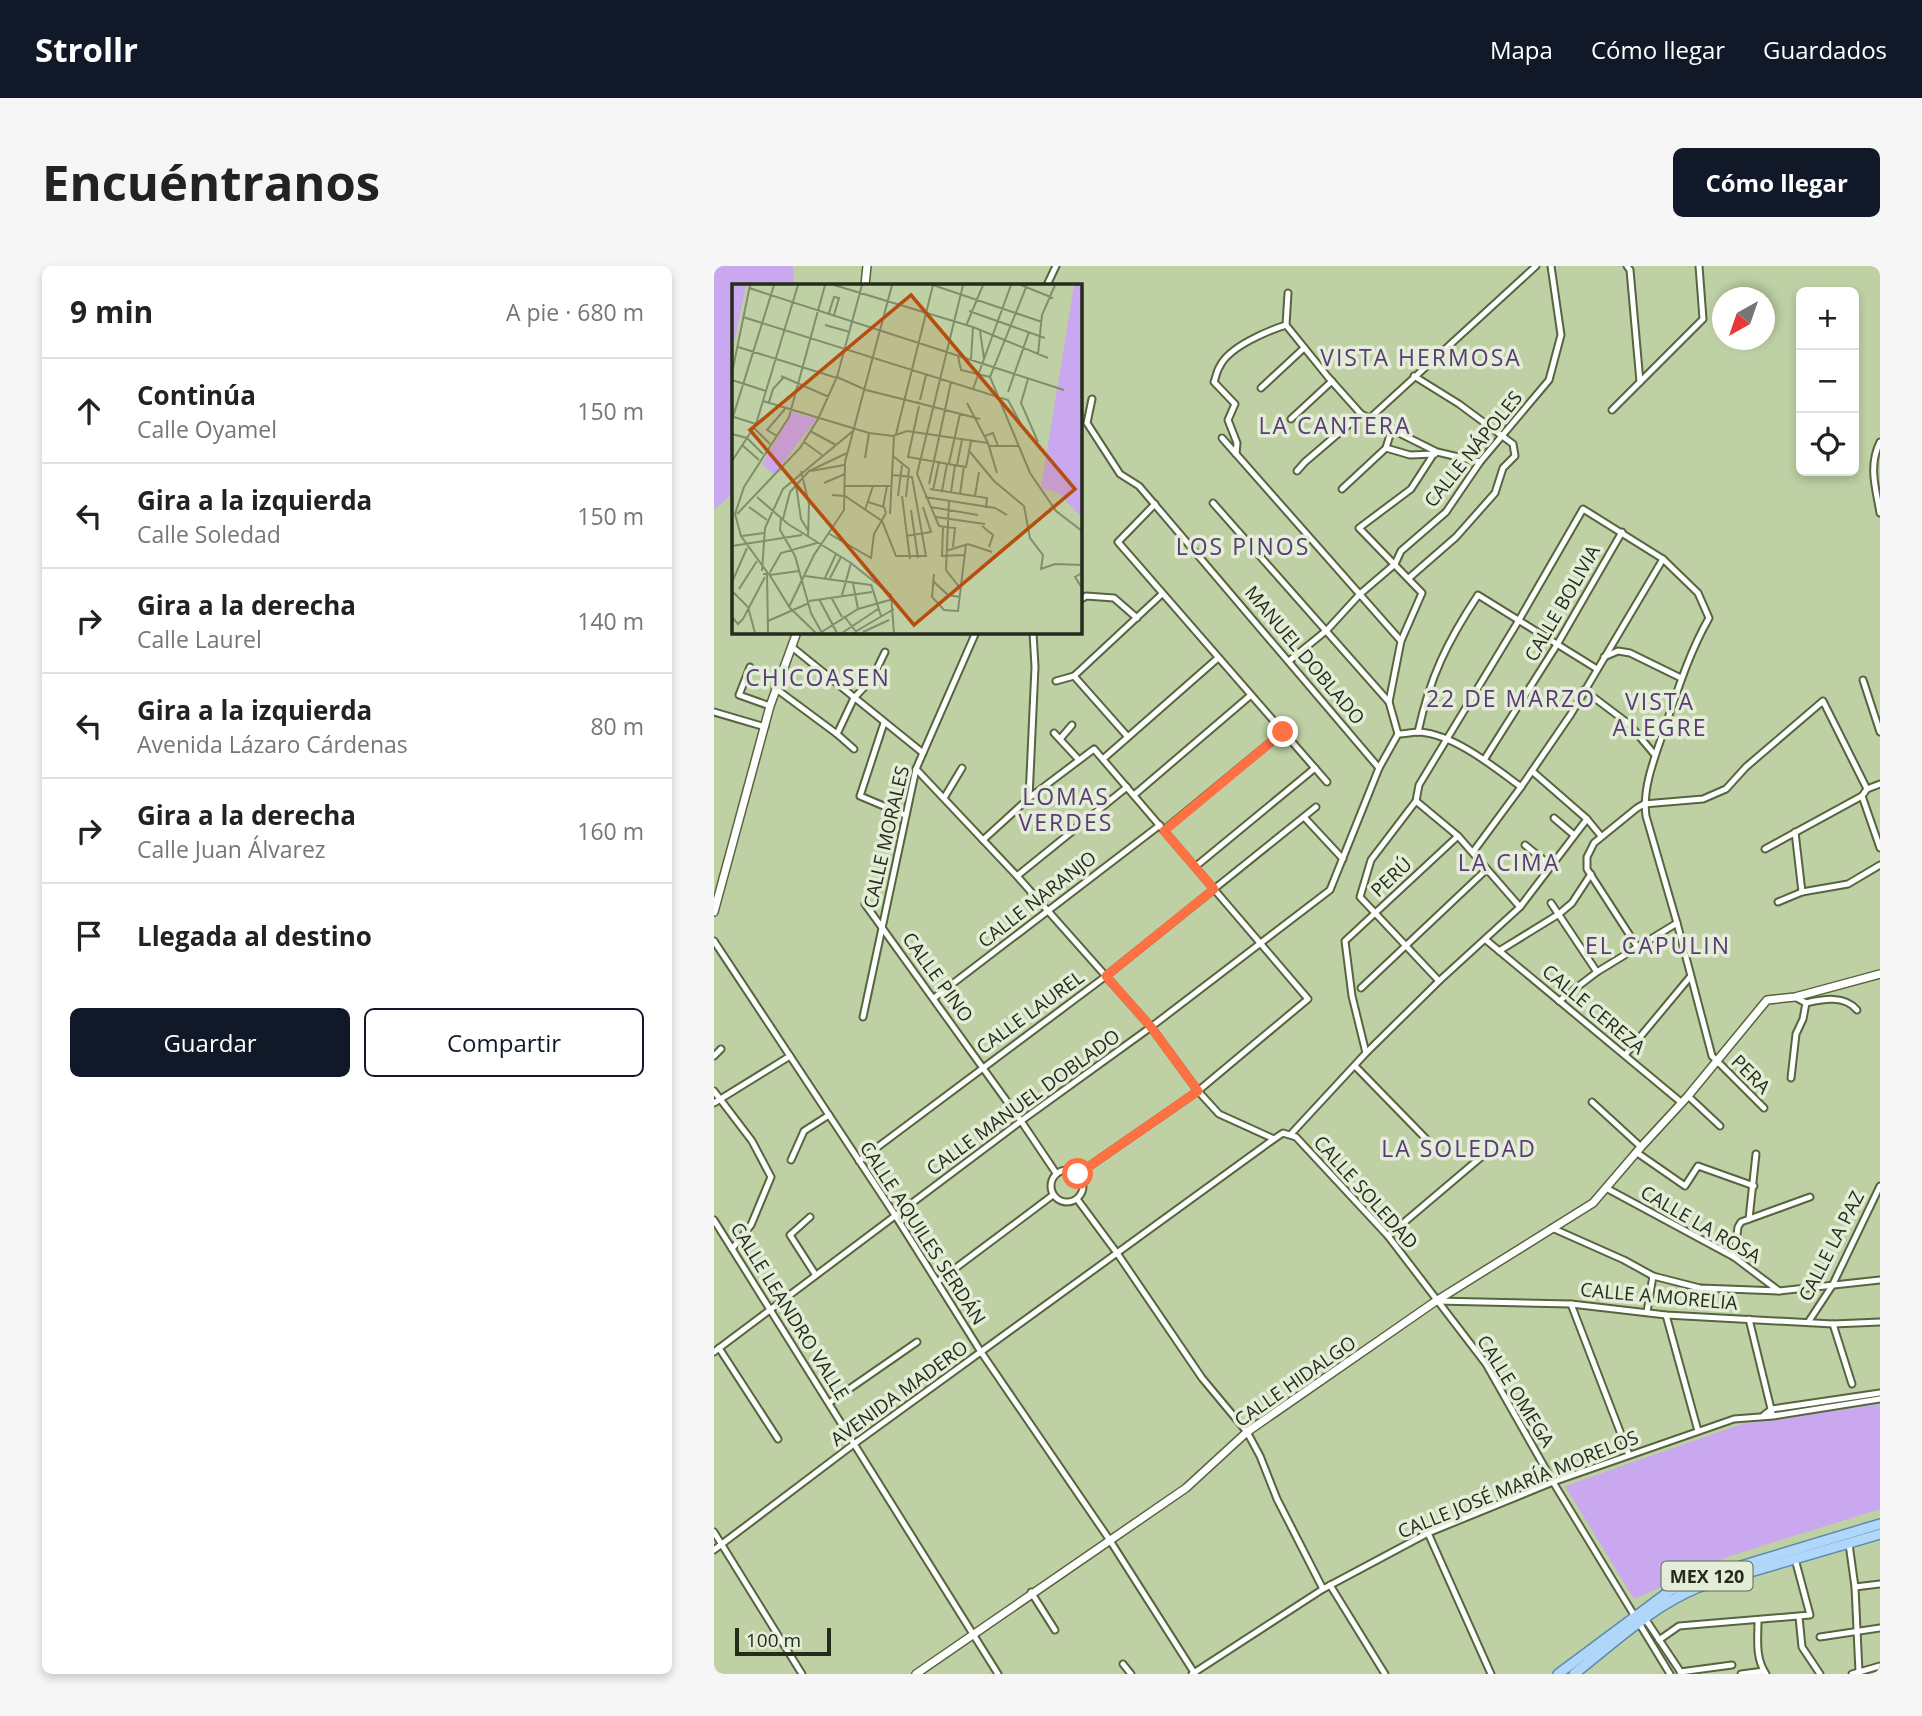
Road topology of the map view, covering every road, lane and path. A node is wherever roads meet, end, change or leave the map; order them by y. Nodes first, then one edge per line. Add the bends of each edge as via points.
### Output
1 (867, 266) edge
2 (1056, 266) edge
3 (1536, 266) edge
4 (1551, 266) edge
5 (1627, 266) edge
6 (1699, 266) edge
7 (865, 284) edge
8 (1047, 284) edge
9 (1288, 293) dead end
10 (1286, 325) junction
11 (1304, 348) junction
12 (1414, 376) junction
13 (1332, 382) junction
14 (1640, 382) junction
15 (1261, 388) dead end
16 (1092, 399) dead end
17 (1612, 410) dead end
18 (1361, 414) junction
19 (1370, 418) junction
20 (1291, 419) dead end
21 (1392, 428) junction
22 (1502, 437) junction
23 (1222, 438) dead end
24 (1879, 445) edge
25 (1386, 449) junction
26 (1236, 454) junction
27 (1435, 454) junction
28 (1480, 462) junction
29 (1297, 471) dead end
30 (1342, 489) dead end
31 (1213, 503) dead end
32 (1155, 504) junction
33 (1880, 513) edge
34 (1622, 532) junction
35 (1663, 559) junction
36 (1395, 564) junction
37 (1409, 578) junction
38 (1162, 594) junction
39 (1360, 594) junction
40 (1082, 599) edge
41 (1137, 618) junction
42 (1519, 620) junction
43 (1327, 630) junction
44 (796, 634) edge
45 (975, 634) edge
46 (1033, 634) edge
47 (1401, 641) junction
48 (1558, 643) junction
49 (792, 648) junction
50 (885, 652) dead end
51 (1604, 657) junction
52 (1218, 658) junction
53 (1289, 661) junction
54 (750, 667) dead end
55 (1597, 669) junction
56 (1074, 676) junction
57 (1681, 678) junction
58 (1863, 680) dead end
59 (1056, 681) dead end
60 (775, 688) junction
61 (1584, 690) junction
62 (1251, 695) junction
63 (854, 698) junction
64 (1389, 702) junction
65 (770, 706) junction
66 (714, 712) edge
67 (884, 723) junction
68 (1072, 725) dead end
69 (765, 727) junction
70 (1880, 727) edge
71 (1283, 732) junction
72 (1416, 732) junction
73 (1054, 733) dead end
74 (837, 734) junction
75 (1400, 734) junction
76 (1128, 737) junction
77 (1060, 739) junction
78 (1446, 740) junction
79 (854, 750) dead end
80 (923, 753) junction
81 (1655, 755) junction
82 (1103, 759) junction
83 (1079, 760) junction
84 (1485, 760) junction
85 (962, 768) dead end
86 (1315, 768) junction
87 (1380, 768) junction
88 (916, 769) junction
89 (1532, 771) junction
90 (1327, 782) dead end
91 (1880, 784) edge
92 (1127, 787) junction
93 (1521, 788) junction
94 (1867, 789) junction
95 (1134, 795) junction
96 (1862, 796) junction
97 (1029, 797) junction
98 (944, 798) junction
99 (1416, 801) junction
100 (1644, 804) junction
101 (1317, 807) dead end
102 (905, 815) junction
103 (1304, 817) junction
104 (1554, 818) dead end
105 (1587, 819) junction
106 (1162, 828) junction
107 (1795, 832) junction
108 (1574, 835) junction
109 (1458, 836) junction
110 (1601, 836) junction
111 (983, 840) junction
112 (1525, 845) dead end
113 (1880, 848) edge
114 (1765, 849) dead end
115 (1473, 852) junction
116 (1343, 859) junction
117 (1880, 865) edge
118 (1551, 866) junction
119 (1195, 867) junction
120 (1487, 869) junction
121 (1591, 874) junction
122 (1017, 876) junction
123 (1214, 889) junction
124 (1802, 892) junction
125 (1778, 902) dead end
126 (1551, 903) dead end
127 (865, 904) dead end
128 (1520, 907) junction
129 (1047, 911) junction
130 (714, 912) edge
131 (1376, 913) junction
132 (1559, 914) junction
133 (1677, 923) junction
134 (883, 927) junction
135 (1486, 940) junction
136 (714, 942) edge
137 (1261, 943) junction
138 (1407, 946) junction
139 (1638, 948) junction
140 (1499, 951) junction
141 (1597, 972) junction
142 (1880, 974) edge
143 (1106, 976) junction
144 (1690, 977) junction
145 (1439, 981) junction
146 (1361, 988) dead end
147 (1795, 997) junction
148 (934, 998) junction
149 (1559, 1001) junction
150 (1806, 1003) junction
151 (1857, 1010) dead end
152 (863, 1017) dead end
153 (1151, 1027) junction
154 (721, 1049) dead end
155 (1366, 1053) junction
156 (1625, 1055) junction
157 (714, 1056) edge
158 (790, 1056) junction
159 (1717, 1062) junction
160 (983, 1067) junction
161 (1356, 1067) junction
162 (1791, 1078) dead end
163 (714, 1091) edge
164 (1198, 1091) junction
165 (1688, 1096) junction
166 (717, 1102) edge
167 (1592, 1102) dead end
168 (1682, 1103) junction
169 (1764, 1108) dead end
170 (829, 1115) junction
171 (1021, 1121) junction
172 (1720, 1126) dead end
173 (1291, 1134) junction
174 (1274, 1139) junction
175 (1433, 1146) dead end
176 (1493, 1147) dead end
177 (1638, 1149) junction
178 (1756, 1154) dead end
179 (791, 1160) dead end
180 (859, 1161) junction
181 (1056, 1173) junction
182 (1078, 1174) junction
183 (1754, 1186) junction
184 (1880, 1186) edge
185 (1606, 1188) junction
186 (1053, 1195) junction
187 (1810, 1197) dead end
188 (1077, 1199) junction
189 (895, 1215) junction
190 (810, 1217) dead end
191 (1749, 1219) junction
192 (714, 1220) edge
193 (1552, 1228) junction
194 (1388, 1236) junction
195 (732, 1249) junction
196 (1117, 1253) junction
197 (1734, 1257) junction
198 (816, 1274) junction
199 (1653, 1276) junction
200 (1880, 1280) edge
201 (937, 1282) junction
202 (1832, 1286) junction
203 (1779, 1291) junction
204 (1436, 1301) junction
205 (1571, 1304) junction
206 (770, 1310) junction
207 (1647, 1312) junction
208 (1666, 1315) junction
209 (1749, 1319) junction
210 (1809, 1321) junction
211 (1880, 1322) edge
212 (1833, 1324) junction
213 (917, 1342) dead end
214 (716, 1350) edge
215 (981, 1352) junction
216 (1852, 1384) dead end
217 (1880, 1393) edge
218 (1880, 1399) edge
219 (829, 1403) junction
220 (1772, 1413) junction
221 (1698, 1431) junction
222 (1247, 1432) junction
223 (778, 1439) dead end
224 (854, 1444) junction
225 (1629, 1455) junction
226 (1553, 1482) junction
227 (1880, 1524) edge
228 (714, 1532) edge
229 (1428, 1533) junction
230 (1880, 1534) edge
231 (1109, 1539) junction
232 (1849, 1544) junction
233 (722, 1545) junction
234 (714, 1550) edge
235 (1792, 1554) junction
236 (1880, 1584) edge
237 (1326, 1587) junction
238 (1854, 1587) junction
239 (1031, 1592) junction
240 (1637, 1615) junction
241 (1799, 1617) junction
242 (1758, 1620) junction
243 (1880, 1628) edge
244 (1055, 1630) dead end
245 (1858, 1630) junction
246 (973, 1632) junction
247 (1820, 1637) dead end
248 (1659, 1640) junction
249 (1123, 1664) dead end
250 (1732, 1665) dead end
251 (1880, 1666) edge
252 (1765, 1672) edge
253 (1681, 1673) edge
254 (1855, 1673) edge
255 (802, 1674) edge
256 (916, 1674) edge
257 (998, 1674) edge
258 (1131, 1674) edge
259 (1194, 1674) edge
260 (1385, 1674) edge
261 (1491, 1674) edge
262 (1558, 1674) edge
263 (1574, 1674) edge
264 (1670, 1674) edge
265 (1741, 1674) edge
266 (1820, 1674) edge

1 - 7 street
2 - 8 street
3 - 12 street
4 - 22 street, CALLE NÁPOLES via 1561,335 1549,380
5 - 14 street
6 - 14 street via 1703,319
9 - 10 street
10 - 11 street
10 - 26 street via 1265,332 1220,363 1214,382 1235,404 1228,420
11 - 13 street
11 - 15 street
12 - 19 street
12 - 22 street
13 - 18 street
13 - 20 street
14 - 17 street
16 - 32 street, MANUEL DOBLADO via 1087,423 1119,474 1139,486
18 - 19 street
18 - 29 street
19 - 21 street
21 - 25 street
21 - 27 street
22 - 28 street, CALLE NÁPOLES
22 - 37 street via 1513,444 1515,456 1503,468 1495,493 1456,537
23 - 26 street
24 - 33 street via 1873,473
25 - 27 street via 1410,455
25 - 30 street
26 - 39 street
27 - 28 street
27 - 36 street via 1410,489 1359,528
28 - 36 street, CALLE NÁPOLES via 1446,512 1401,551
31 - 43 street
32 - 38 street via 1118,542
32 - 53 street, MANUEL DOBLADO
34 - 35 street
34 - 42 street via 1583,509
34 - 48 street, CALLE BOLIVIA
35 - 51 street
35 - 57 street via 1698,593 1709,618
36 - 37 street
36 - 39 street, CALLE NÁPOLES
37 - 47 street via 1422,593
38 - 41 street
38 - 52 street
39 - 43 street, CALLE NÁPOLES
39 - 47 street
40 - 41 street via 1114,598
41 - 56 street
42 - 48 street
42 - 72 street via 1478,595 1443,652
42 - 78 street
43 - 53 street
43 - 64 street
44 - 49 street
45 - 80 street, CALLE MORALES
46 - 97 street
47 - 64 street
48 - 55 street
48 - 84 street, CALLE BOLIVIA
49 - 60 street
49 - 63 street
50 - 63 street via 872,679
51 - 55 street
51 - 57 street via 1618,651 1630,653
52 - 62 street
52 - 76 street
53 - 87 street, MANUEL DOBLADO
54 - 65 street via 739,695
55 - 61 street
56 - 59 street
56 - 76 street
57 - 81 street
58 - 70 street
60 - 65 street
60 - 74 street
61 - 81 street via 1629,724
61 - 89 street
62 - 71 street
62 - 95 street
63 - 67 street
63 - 74 street
64 - 75 street
65 - 69 street
66 - 69 street
67 - 80 street
67 - 102 street via 860,796
68 - 77 street
69 - 130 street
71 - 86 street
71 - 106 street, CALLE NARANJO
72 - 75 street
72 - 78 street
73 - 77 street
74 - 79 street
75 - 87 street, CALLE MANUEL DOBLADO
76 - 82 street
77 - 83 street
78 - 84 street
78 - 99 street via 1419,785
80 - 88 street, CALLE MORALES
81 - 100 street
82 - 83 street via 1094,749
82 - 92 street
83 - 97 street
84 - 93 street
85 - 98 street
86 - 90 street
86 - 119 street
87 - 116 street, CALLE MANUEL DOBLADO
88 - 98 street
88 - 102 street, CALLE MORALES
89 - 93 street
89 - 105 street
91 - 94 street
92 - 95 street
92 - 122 street
93 - 115 street
94 - 96 street
94 - 100 street via 1823,701 1726,789 1703,799
95 - 106 street
96 - 107 street
96 - 113 street
97 - 111 street
98 - 111 street
99 - 109 street
99 - 131 street via 1371,860 1360,897
100 - 110 street
100 - 133 street
101 - 103 street, CALLE LAUREL
102 - 134 street, CALLE MORALES
103 - 116 street
103 - 123 street, CALLE LAUREL
104 - 108 street
105 - 108 street
105 - 110 street
106 - 119 street
106 - 129 street, CALLE NARANJO
107 - 114 street
107 - 124 street
108 - 118 street
109 - 115 street
109 - 131 street, PERÚ
110 - 121 street via 1587,856
111 - 122 street
112 - 118 street
115 - 120 street
116 - 137 street, CALLE MANUEL DOBLADO via 1330,890
117 - 124 street via 1847,884
118 - 128 street
119 - 123 street
120 - 128 street
120 - 138 street
121 - 132 street
121 - 139 street
122 - 129 street
123 - 137 street
123 - 143 street, CALLE LAUREL
124 - 125 street
126 - 132 street
127 - 134 street, CALLE PINO
128 - 135 street
129 - 143 street
129 - 148 street, CALLE NARANJO
131 - 138 street
131 - 155 street, PERÚ via 1345,941
132 - 140 street
132 - 141 street
133 - 139 street
133 - 144 street
134 - 148 street, CALLE PINO
134 - 152 street, CALLE MORALES
135 - 140 street, CALLE CEREZA
135 - 145 street
136 - 158 street, CALLE AQUILES SERDÁN
137 - 153 street, CALLE MANUEL DOBLADO
137 - 164 street via 1308,999
138 - 145 street
138 - 146 street
139 - 141 street
140 - 149 street, CALLE CEREZA
141 - 149 street
142 - 147 street, CALLE HIDALGO
143 - 153 street
143 - 160 street, CALLE LAUREL
144 - 156 street
144 - 159 street
145 - 155 street
147 - 150 street
147 - 159 street, CALLE HIDALGO via 1767,1000
148 - 160 street, CALLE PINO
149 - 156 street, CALLE CEREZA
150 - 151 street via 1837,999
150 - 162 street via 1796,1034
153 - 164 street
153 - 171 street, CALLE MANUEL DOBLADO
154 - 157 street
155 - 161 street
156 - 168 street, CALLE CEREZA
158 - 166 street
158 - 170 street, CALLE AQUILES SERDÁN
159 - 165 street, CALLE HIDALGO
159 - 169 street, PERA
160 - 171 street, CALLE PINO
160 - 180 street, CALLE LAUREL
161 - 173 street
161 - 175 street
163 - 166 street
164 - 174 street via 1219,1114
164 - 182 street
165 - 168 street, CALLE HIDALGO
165 - 172 street
166 - 195 street via 752,1141 771,1177 751,1224
167 - 177 street
168 - 177 street, CALLE HIDALGO
170 - 179 street via 804,1131
170 - 180 street, CALLE AQUILES SERDÁN
171 - 181 street, CALLE PINO
171 - 189 street, CALLE MANUEL DOBLADO
173 - 174 street, CALLE SOLEDAD
173 - 194 street, CALLE SOLEDAD
174 - 196 street, AVENIDA MADERO
176 - 194 street
177 - 183 street via 1685,1186 1698,1166
177 - 185 street, CALLE HIDALGO
178 - 183 street
180 - 189 street, CALLE AQUILES SERDÁN
181 - 182 street via 1067,1169
181 - 186 street via 1050,1183
182 - 188 street via 1083,1187
183 - 191 street
184 - 202 street, CALLE LA PAZ
185 - 193 street, CALLE HIDALGO via 1593,1203
185 - 197 street, CALLE LA ROSA
186 - 188 street via 1064,1203
186 - 201 street
187 - 191 street
188 - 196 street
189 - 198 street, CALLE MANUEL DOBLADO
189 - 201 street, CALLE AQUILES SERDÁN
190 - 198 street via 790,1235
191 - 197 street via 1738,1227
192 - 195 street, CALLE LEANDRO VALLE
193 - 199 street
193 - 204 street, CALLE HIDALGO
194 - 204 street, CALLE SOLEDAD
195 - 206 street, CALLE LEANDRO VALLE
196 - 215 street, AVENIDA MADERO
196 - 222 street via 1202,1378
197 - 203 street, CALLE LA ROSA
198 - 206 street, CALLE MANUEL DOBLADO
199 - 203 street via 1700,1288
199 - 207 street
200 - 202 street
201 - 215 street, CALLE AQUILES SERDÁN
202 - 203 street
202 - 210 street, CALLE LA PAZ
204 - 205 street, CALLE A MORELIA
204 - 222 street, CALLE HIDALGO
204 - 226 street, CALLE OMEGA via 1486,1364
205 - 207 street, CALLE A MORELIA
205 - 225 street
206 - 214 street, CALLE MANUEL DOBLADO
206 - 219 street, CALLE LEANDRO VALLE
207 - 208 street, CALLE A MORELIA
208 - 209 street, CALLE A MORELIA
208 - 221 street
209 - 210 street, CALLE A MORELIA
209 - 220 street
210 - 212 street, CALLE A MORELIA
211 - 212 street, CALLE A MORELIA
212 - 216 street
213 - 219 street
214 - 223 street
215 - 224 street, AVENIDA MADERO
215 - 231 street, CALLE AQUILES SERDÁN
217 - 220 street, CALLE JOSÉ MARÍA MORELOS
218 - 220 street, CALLE JOSÉ MARÍA MORELOS
219 - 224 street, CALLE LEANDRO VALLE
220 - 221 street, CALLE JOSÉ MARÍA MORELOS
221 - 225 street, CALLE JOSÉ MARÍA MORELOS
222 - 231 street, CALLE HIDALGO via 1186,1488
222 - 237 street via 1277,1499
224 - 233 street, AVENIDA MADERO
224 - 246 street, CALLE LEANDRO VALLE
225 - 226 street, CALLE JOSÉ MARÍA MORELOS
226 - 229 street, CALLE JOSÉ MARÍA MORELOS
226 - 240 street, CALLE OMEGA
227 - 235 main road, MEX 120
228 - 233 street
229 - 237 street, CALLE JOSÉ MARÍA MORELOS
229 - 261 street
230 - 232 main road, MEX 120
231 - 239 street, CALLE HIDALGO
231 - 259 street, CALLE AQUILES SERDÁN
232 - 235 main road, MEX 120
232 - 238 street
233 - 234 street, AVENIDA MADERO
233 - 255 street
235 - 240 main road, MEX 120 via 1678,1595
235 - 241 street via 1810,1615
236 - 238 street
237 - 259 street, CALLE JOSÉ MARÍA MORELOS
237 - 260 street
238 - 245 street
239 - 244 street
239 - 246 street, CALLE HIDALGO
240 - 248 street, CALLE OMEGA
240 - 262 main road, MEX 120
240 - 263 main road, MEX 120
240 - 264 street, CALLE OMEGA
241 - 242 street
241 - 266 street via 1802,1647
242 - 248 street via 1679,1626
242 - 252 street via 1759,1664
243 - 245 street
245 - 247 street
245 - 254 street
246 - 256 street, CALLE HIDALGO
246 - 257 street, CALLE LEANDRO VALLE
248 - 253 street, CALLE OMEGA
249 - 258 street
250 - 253 street
251 - 254 street
252 - 265 street

